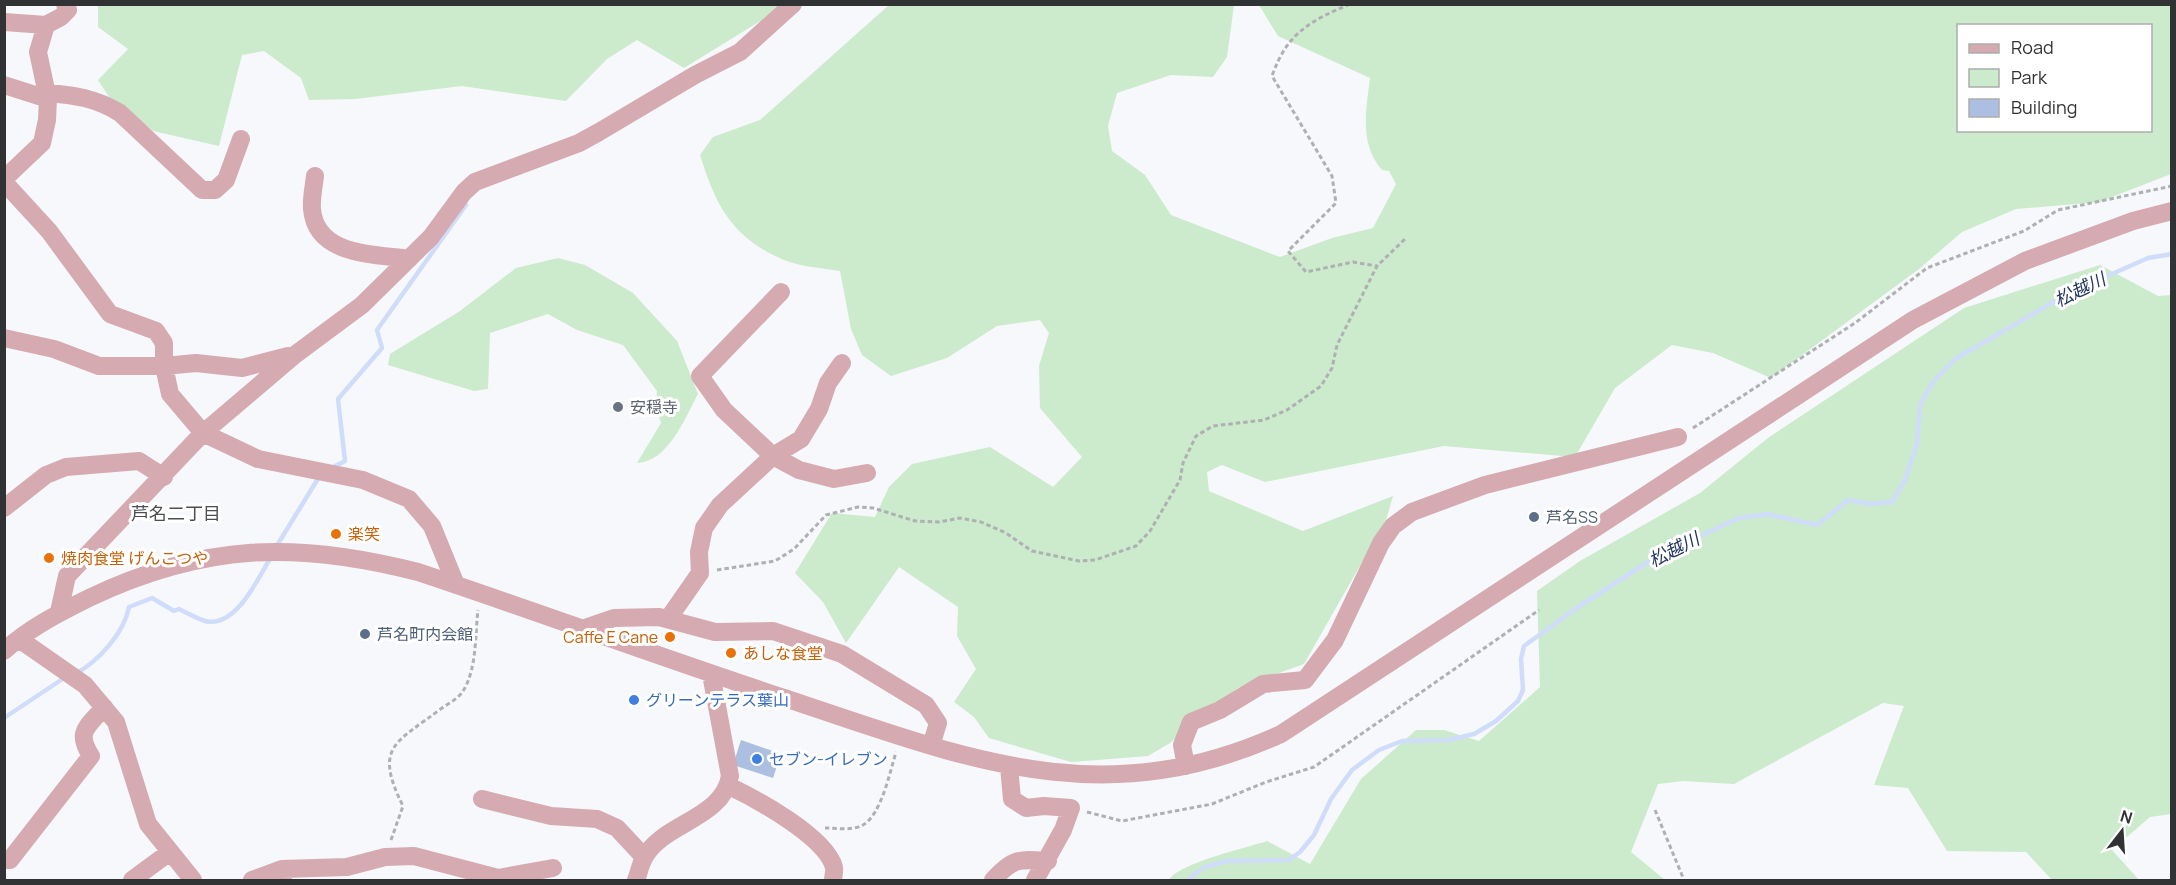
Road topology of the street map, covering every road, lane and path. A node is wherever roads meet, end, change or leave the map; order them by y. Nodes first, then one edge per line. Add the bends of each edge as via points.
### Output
1 (793, 4) edge
2 (1350, 4) edge
3 (70, 6) edge
4 (4, 22) edge
5 (45, 25) junction
6 (4, 85) edge
7 (48, 96) junction
8 (241, 139) dead end
9 (315, 176) dead end
10 (4, 180) edge
11 (2172, 186) edge
12 (2172, 211) edge
13 (1406, 238) dead end
14 (410, 260) junction
15 (1377, 266) junction
16 (781, 292) dead end
17 (4, 338) edge
18 (296, 354) junction
19 (842, 363) dead end
20 (164, 366) junction
21 (203, 433) junction
22 (1678, 437) joint
23 (773, 456) junction
24 (867, 473) dead end
25 (164, 477) junction
26 (4, 508) edge
27 (700, 573) junction
28 (456, 585) junction
29 (480, 593) junction
30 (1539, 610) dead end
31 (60, 612) junction
32 (668, 620) junction
33 (582, 629) junction
34 (9, 646) edge
35 (711, 674) junction
36 (104, 707) junction
37 (901, 736) junction
38 (932, 746) junction
39 (1186, 766) junction
40 (1009, 767) junction
41 (729, 786) junction
42 (482, 799) dead end
43 (1071, 808) junction
44 (1656, 810) dead end
45 (800, 829) junction
46 (170, 852) junction
47 (385, 856) junction
48 (644, 857) junction
49 (7, 860) edge
50 (1048, 861) junction
51 (553, 868) dead end
52 (283, 875) edge
53 (132, 880) edge
54 (193, 880) edge
55 (252, 880) edge
56 (636, 880) edge
57 (833, 880) edge
58 (993, 880) edge
59 (1035, 880) edge
60 (1684, 880) edge

1 - 14 street via 740,52 599,132 475,182
2 - 15 path via 1311,22 1281,51 1272,76 1332,176 1336,203 1288,251 1306,272 1353,262
3 - 5 street via 61,17
4 - 5 street
5 - 7 street via 38,52
6 - 7 street
7 - 8 street via 79,96 104,103 120,113 202,190 215,190 226,180
7 - 10 street via 42,143
9 - 14 street via 311,209 318,228 331,244
10 - 20 street via 49,231 110,314 156,332 164,343
11 - 22 path via 2058,210 2024,231 1927,268 1855,323
12 - 39 street via 2133,221 2025,261 1913,320 1281,734 1243,751
13 - 15 path
14 - 18 street via 362,306
15 - 27 path via 1321,386 1287,410 1264,420 1214,426 1196,436 1185,456 1180,480 1150,531 1136,546 1095,560 1078,561 1032,551 981,522 960,518 915,521 858,507 826,515 794,549 775,561
16 - 23 street via 700,376 724,410
17 - 20 street via 54,349 99,366
18 - 20 street via 242,368 196,363
18 - 21 street
19 - 23 street via 801,439
20 - 21 street via 170,394
21 - 25 street
21 - 28 street via 258,459 363,480 409,499 432,526
22 - 39 street via 1485,486 1412,512 1393,526 1381,543 1335,640 1305,680 1263,684 1191,722 1182,745
23 - 24 street via 799,470 834,480
23 - 27 street via 720,505 704,528
25 - 26 street via 140,461 66,467 46,475
25 - 31 street via 67,576
27 - 32 street
28 - 29 street
28 - 31 street via 378,561 326,553 245,551 160,569
29 - 33 street
29 - 47 path via 472,666 463,692 398,741 389,756 389,779 403,806
30 - 43 path via 1314,767 1212,804 1122,820
31 - 34 street
32 - 33 street via 614,618
32 - 38 street via 715,632 773,631 842,654 926,705 938,723
33 - 35 street
34 - 36 street via 85,684
35 - 37 street
35 - 41 street
36 - 46 street via 116,722 148,824
36 - 49 street via 82,734 82,742 91,756
37 - 38 street
37 - 45 path via 879,802 863,825
38 - 40 street
39 - 40 street via 1140,774 1099,775
40 - 43 street via 1012,799 1026,808
41 - 45 street via 760,801
41 - 48 street via 708,808
42 - 48 street via 551,816 597,819 617,828
43 - 50 street
44 - 60 path
45 - 57 street via 834,867
46 - 53 street
46 - 54 street
47 - 51 street via 414,856 498,878
47 - 52 street via 347,867
48 - 56 street
50 - 58 street via 1008,863
50 - 59 street
52 - 55 street

